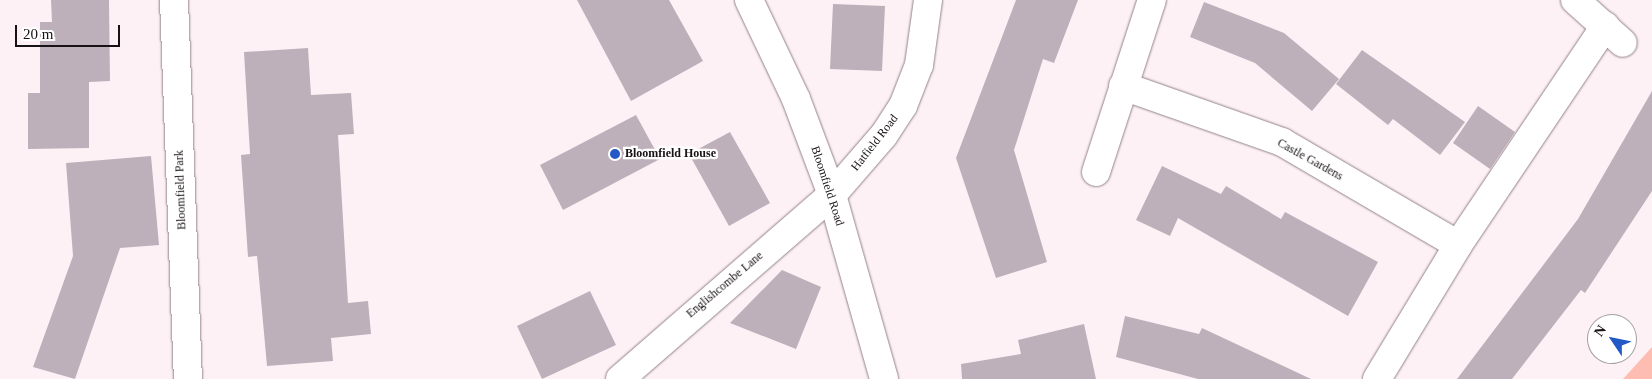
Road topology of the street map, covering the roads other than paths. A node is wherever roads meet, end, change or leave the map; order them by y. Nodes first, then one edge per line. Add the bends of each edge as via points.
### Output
1 (174, 0) edge
2 (749, 0) edge
3 (928, 0) edge
4 (1152, 0) edge
5 (1575, 0) edge
6 (1124, 86) junction
7 (1096, 172) dead end
8 (832, 195) junction
9 (1458, 245) junction
10 (188, 379) edge
11 (620, 379) edge
12 (884, 379) edge
13 (1377, 379) edge

1 - 10 street, Bloomfield Park
2 - 8 street, Bloomfield Road via 796,99
3 - 8 street, Hatfield Road via 919,65 903,106
4 - 6 street
5 - 9 street via 1614,34
6 - 7 street
6 - 9 street, Castle Gardens via 1282,142
8 - 11 street, Englishcombe Lane
8 - 12 street, Bloomfield Road
9 - 13 street

